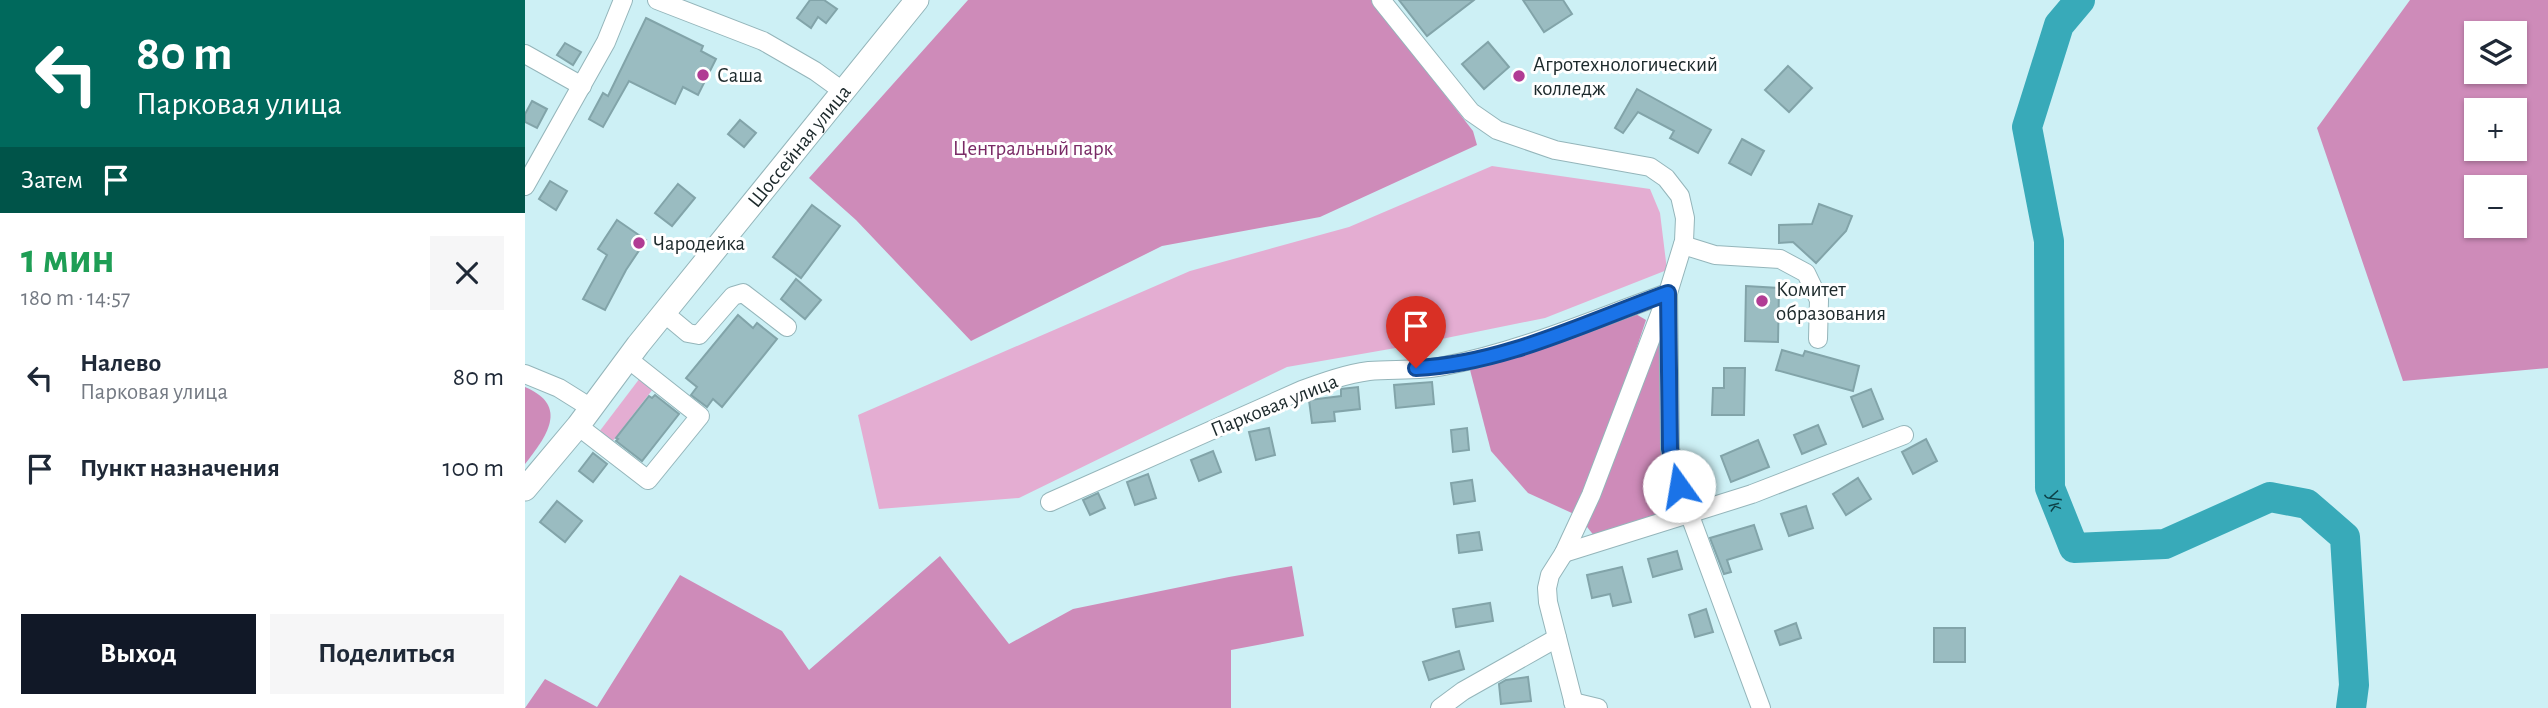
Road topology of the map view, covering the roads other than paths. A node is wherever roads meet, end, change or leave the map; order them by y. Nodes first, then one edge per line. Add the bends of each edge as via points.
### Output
1 (623, 0) edge
2 (657, 0) edge
3 (916, 0) edge
4 (1381, 0) edge
5 (525, 54) edge
6 (582, 86) junction
7 (844, 92) junction
8 (525, 186) edge
9 (1682, 245) junction
10 (1668, 293) junction
11 (664, 313) junction
12 (787, 327) dead end
13 (1818, 339) dead end
14 (628, 359) junction
15 (525, 374) edge
16 (585, 417) junction
17 (1904, 435) dead end
18 (525, 489) edge
19 (1050, 502) dead end
20 (1691, 515) junction
21 (1564, 553) junction
22 (1557, 638) junction
23 (1574, 705) edge
24 (1440, 708) edge
25 (1598, 708) edge
26 (1761, 708) edge

1 - 6 street
2 - 7 street via 762,41
3 - 7 main road, Шоссейная улица
4 - 9 street via 1471,112 1497,130 1555,150 1650,167 1666,178 1680,196 1685,218
5 - 6 street
6 - 8 street
7 - 11 main road, Шоссейная улица
9 - 10 street
9 - 13 street via 1715,255 1780,259 1806,273 1819,300
10 - 19 street, Парковая улица via 1489,356 1441,367 1366,372 1322,383
10 - 20 street via 1670,449
10 - 21 street via 1591,495
11 - 12 street via 688,333 699,335 733,296 743,293
11 - 14 main road, Шоссейная улица
14 - 16 main road, Шоссейная улица
14 - 16 street via 699,416 648,480
15 - 16 street via 559,388
16 - 18 main road, Шоссейная улица
17 - 20 street
20 - 21 street
20 - 26 street
21 - 22 street via 1549,575 1547,588
22 - 23 street
22 - 24 street
23 - 25 street

